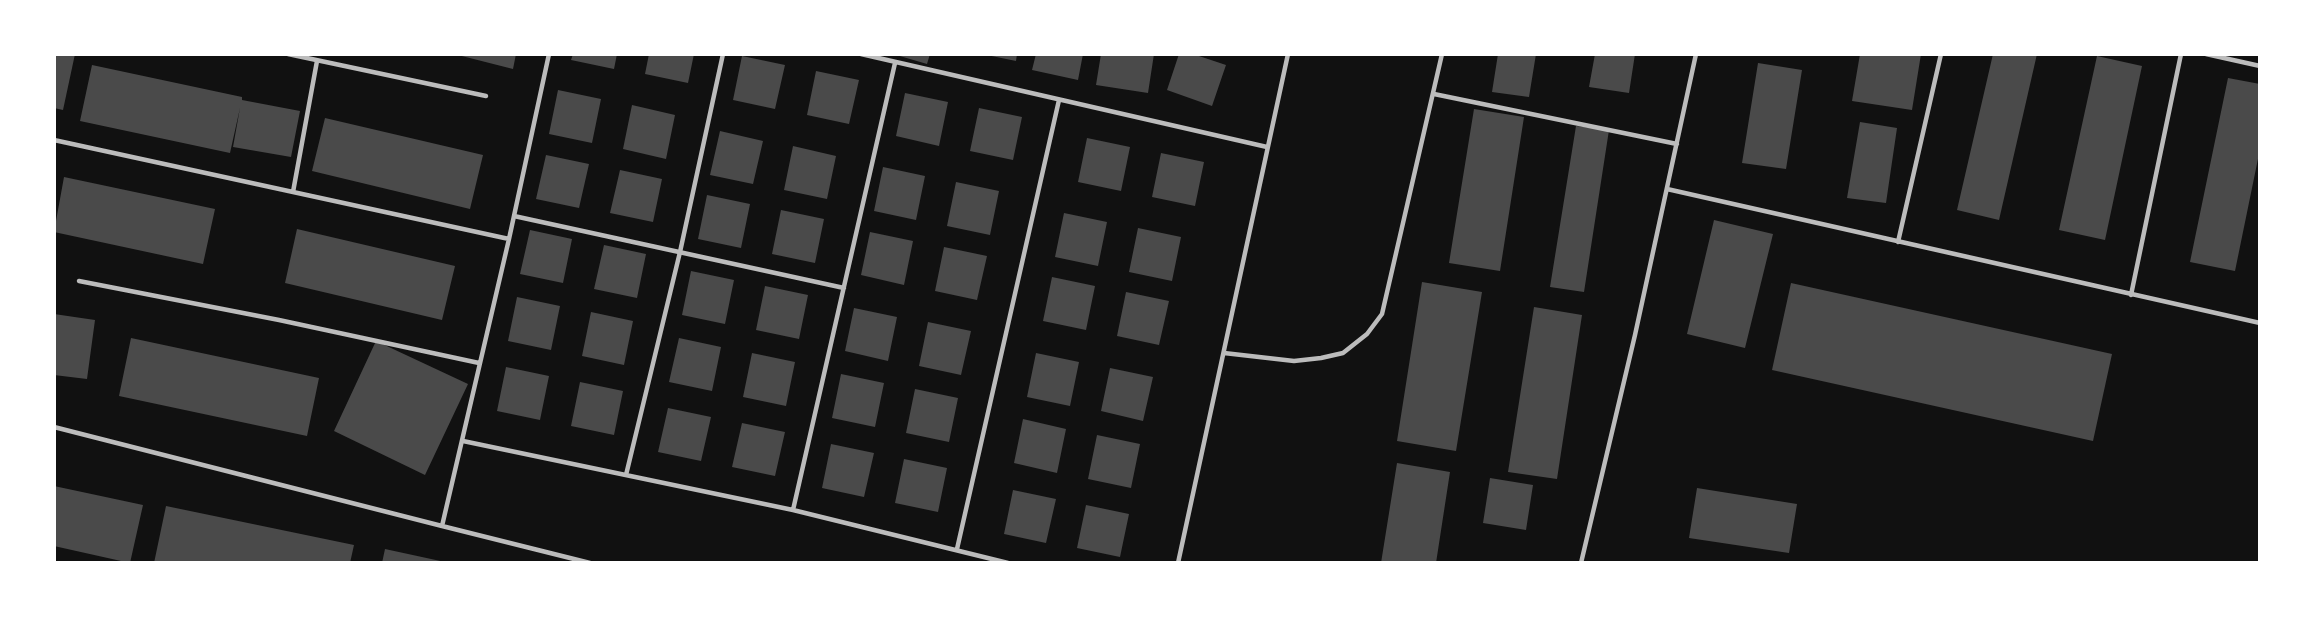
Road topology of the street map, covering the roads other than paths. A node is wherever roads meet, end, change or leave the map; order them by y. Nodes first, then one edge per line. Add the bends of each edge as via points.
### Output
1 (288, 54) edge
2 (549, 54) edge
3 (723, 54) edge
4 (861, 54) edge
5 (1288, 54) edge
6 (1442, 54) edge
7 (1696, 54) edge
8 (1941, 54) edge
9 (2181, 54) edge
10 (2206, 54) edge
11 (317, 61) junction
12 (895, 63) junction
13 (2260, 66) edge
14 (1434, 94) junction
15 (486, 96) dead end
16 (1059, 100) junction
17 (54, 140) edge
18 (1677, 144) junction
19 (1267, 147) junction
20 (1667, 189) junction
21 (293, 192) junction
22 (514, 216) junction
23 (509, 239) junction
24 (1898, 242) junction
25 (680, 252) junction
26 (79, 281) dead end
27 (843, 288) junction
28 (2131, 295) junction
29 (2260, 323) edge
30 (1224, 353) junction
31 (479, 363) junction
32 (54, 427) edge
33 (463, 441) junction
34 (626, 475) junction
35 (793, 510) junction
36 (442, 526) junction
37 (957, 549) junction
38 (590, 563) edge
39 (1008, 563) edge
40 (1178, 563) edge
41 (1581, 563) edge

1 - 11 lane
2 - 22 lane
3 - 25 lane
4 - 12 lane
5 - 19 lane
6 - 14 lane
7 - 18 lane
8 - 24 lane
9 - 28 lane
10 - 13 lane
11 - 15 lane
11 - 21 lane
12 - 16 lane
12 - 27 lane
14 - 18 lane
14 - 30 lane via 1382,314 1367,334 1343,353 1321,358 1294,361
16 - 19 lane
16 - 37 lane
17 - 21 lane
18 - 20 lane
19 - 30 lane
20 - 24 lane
20 - 41 lane
21 - 23 lane
22 - 23 lane
22 - 25 lane
23 - 31 lane
24 - 28 lane
25 - 27 lane
25 - 34 lane
26 - 31 lane
27 - 35 lane
28 - 29 lane
30 - 40 lane
31 - 33 lane
32 - 36 lane
33 - 34 lane
33 - 36 lane
34 - 35 lane
35 - 37 lane
36 - 38 lane
37 - 39 lane

